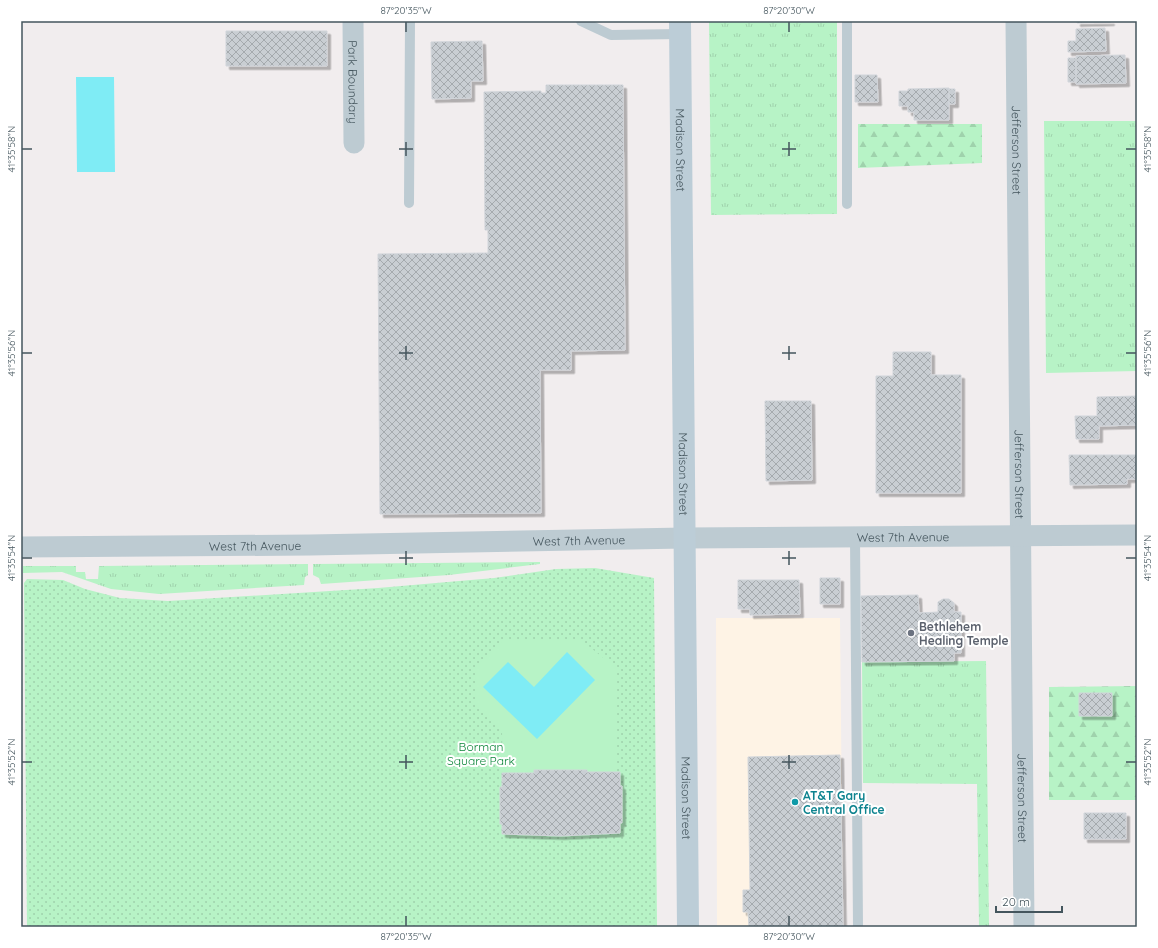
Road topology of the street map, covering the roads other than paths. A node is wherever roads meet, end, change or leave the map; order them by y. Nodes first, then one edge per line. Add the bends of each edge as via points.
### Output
1 (353, 21) edge
2 (410, 21) edge
3 (581, 21) edge
4 (847, 21) edge
5 (1016, 21) edge
6 (680, 28) edge
7 (354, 143) dead end
8 (409, 203) dead end
9 (847, 204) dead end
10 (1137, 535) edge
11 (1020, 536) junction
12 (855, 537) junction
13 (684, 538) junction
14 (21, 547) edge
15 (688, 927) edge
16 (858, 927) edge
17 (1024, 927) edge

1 - 7 street, Park Boundary
2 - 8 lane
3 - 6 lane via 611,35
4 - 9 lane
5 - 11 street, Jefferson Street
6 - 13 street, Madison Street
10 - 11 street, West 7th Avenue
11 - 12 street, West 7th Avenue
11 - 17 street, Jefferson Street
12 - 13 street, West 7th Avenue
12 - 16 lane
13 - 14 street, West 7th Avenue via 318,545
13 - 15 street, Madison Street

